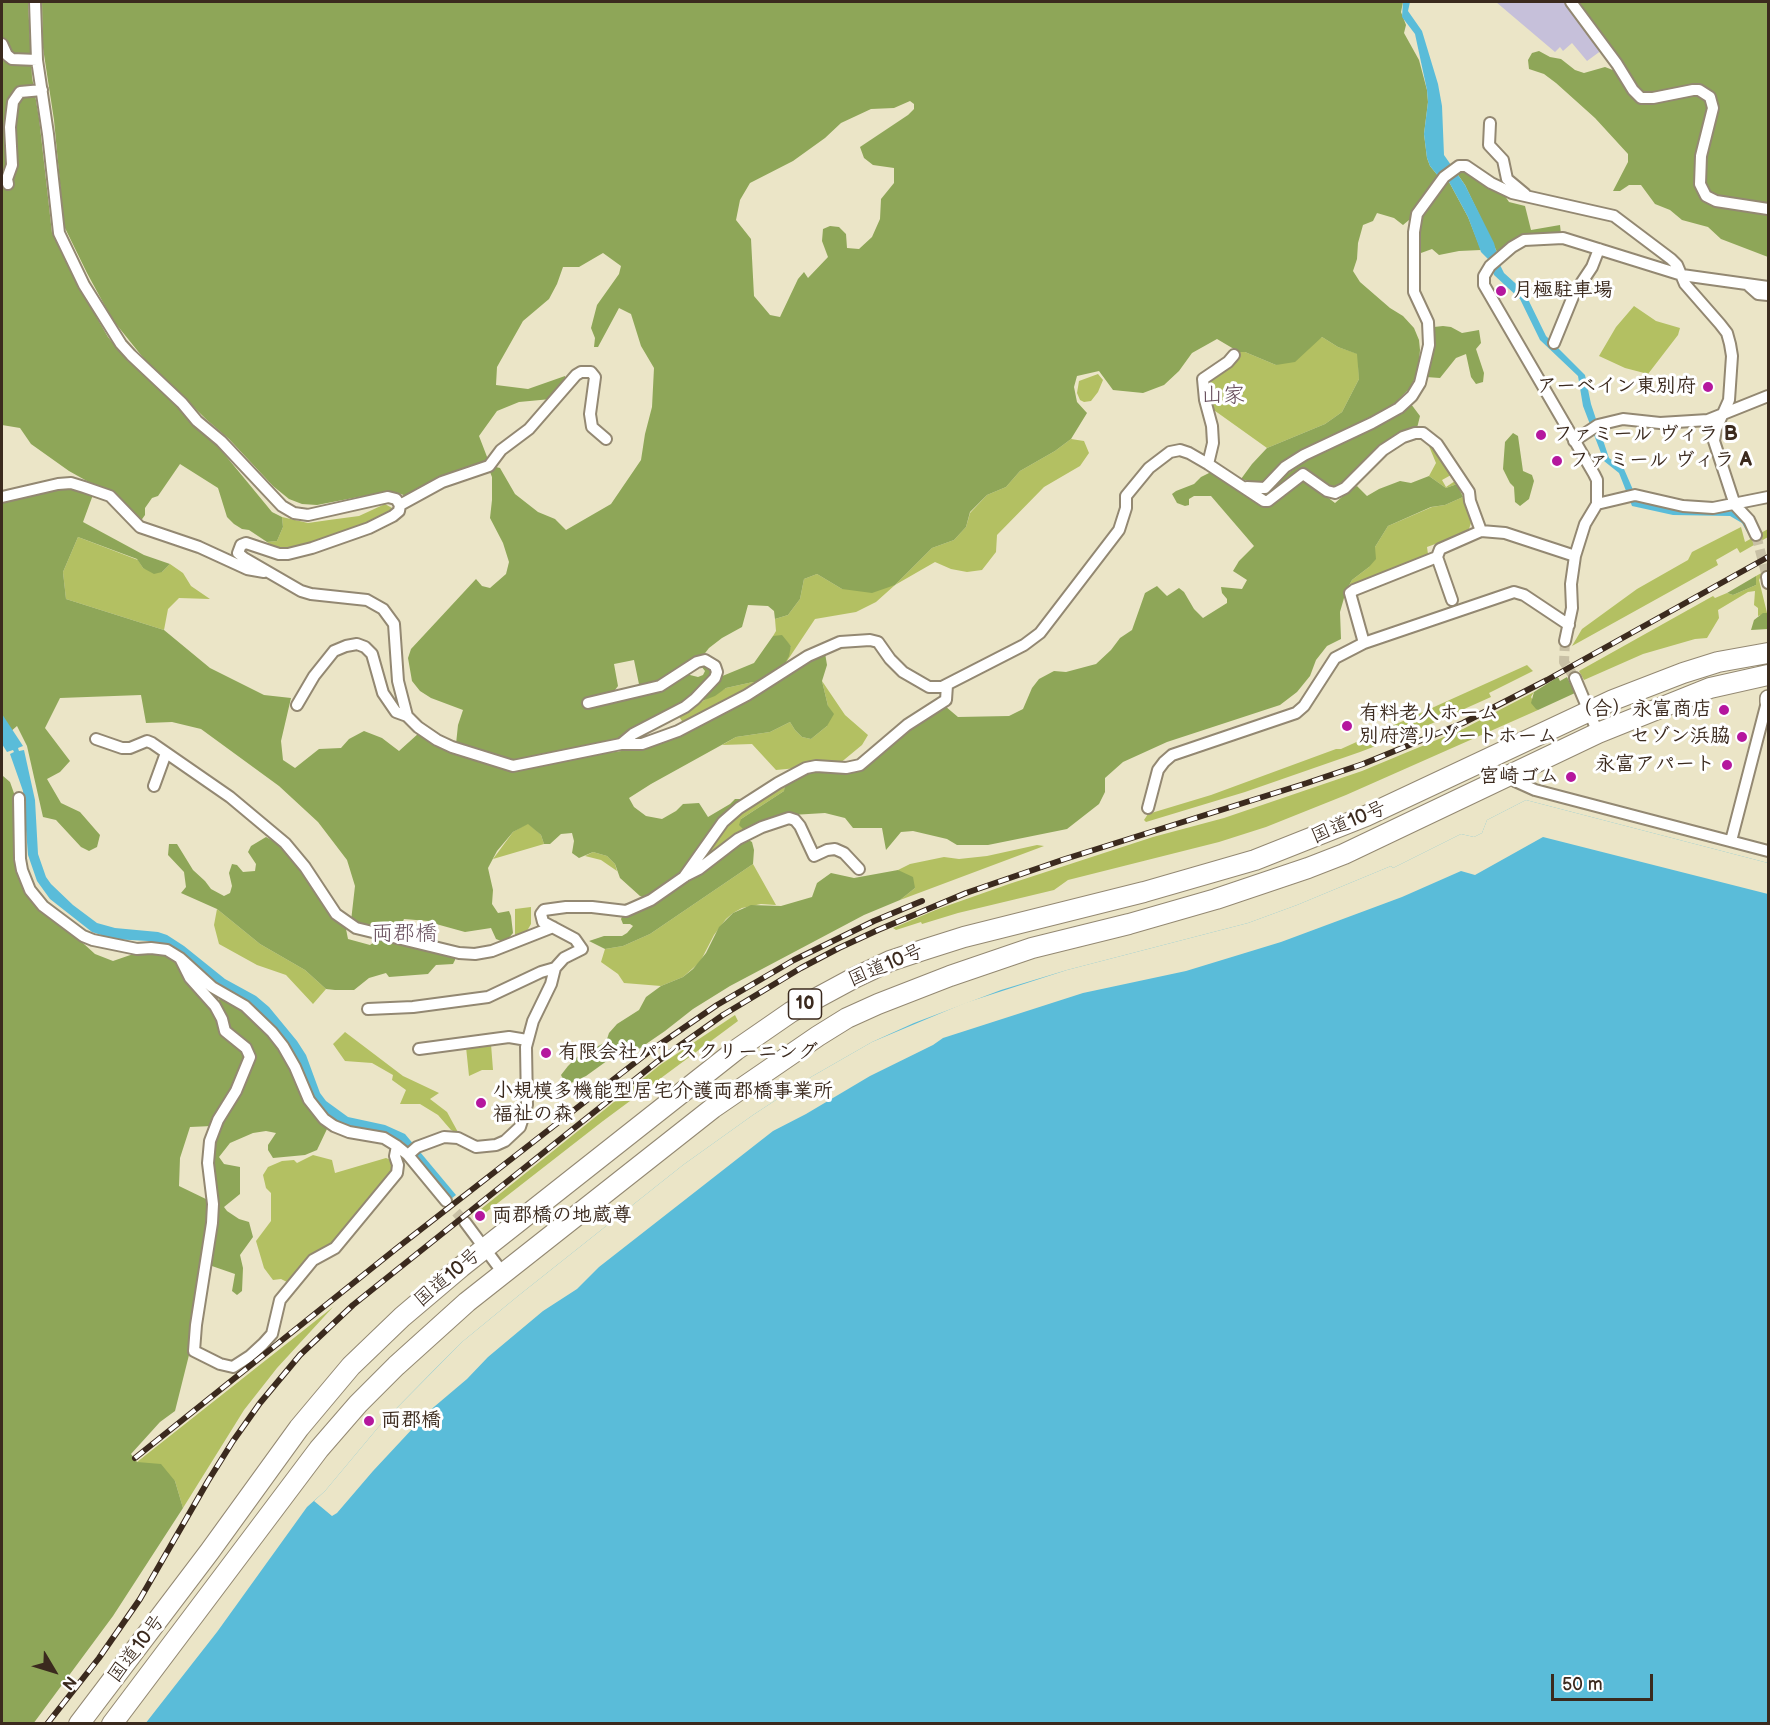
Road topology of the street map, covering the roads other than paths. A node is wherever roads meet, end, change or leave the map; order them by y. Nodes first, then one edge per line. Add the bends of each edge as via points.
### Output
1 (35, 2) edge
2 (1571, 2) edge
3 (2, 44) edge
4 (37, 60) junction
5 (42, 90) junction
6 (1490, 123) dead end
7 (8, 184) dead end
8 (1530, 198) junction
9 (1768, 208) edge
10 (1599, 249) junction
11 (1682, 275) junction
12 (1749, 286) junction
13 (1768, 288) edge
14 (1768, 295) edge
15 (1554, 343) dead end
16 (1234, 355) dead end
17 (1768, 396) edge
18 (1720, 417) junction
19 (606, 439) dead end
20 (1574, 441) junction
21 (1208, 464) junction
22 (1243, 486) junction
23 (2, 497) edge
24 (1768, 497) edge
25 (1597, 504) junction
26 (400, 505) junction
27 (1735, 505) junction
28 (1480, 531) junction
29 (1756, 535) tunnel mouth
30 (1575, 556) junction
31 (1437, 557) junction
32 (269, 573) junction
33 (1452, 600) dead end
34 (1569, 625) junction
35 (1565, 641) tunnel mouth
36 (1365, 643) junction
37 (1768, 653) edge
38 (1768, 675) edge
39 (1575, 678) tunnel mouth
40 (947, 685) junction
41 (1768, 701) edge
42 (588, 703) dead end
43 (297, 705) dead end
44 (1589, 710) junction
45 (407, 716) junction
46 (1598, 733) junction
47 (96, 739) dead end
48 (621, 744) junction
49 (166, 753) junction
50 (1510, 774) junction
51 (154, 786) dead end
52 (19, 798) dead end
53 (1148, 808) dead end
54 (1731, 841) junction
55 (1768, 851) edge
56 (859, 869) dead end
57 (684, 877) junction
58 (554, 927) junction
59 (180, 958) junction
60 (555, 968) junction
61 (368, 1009) dead end
62 (527, 1040) junction
63 (419, 1049) dead end
64 (397, 1146) junction
65 (412, 1152) junction
66 (446, 1201) tunnel mouth
67 (465, 1222) tunnel mouth
68 (485, 1248) junction
69 (503, 1274) junction
70 (80, 1724) edge
71 (112, 1724) edge

1 - 4 street
2 - 9 street via 1641,98 1693,90 1710,97 1713,108 1701,156 1700,184 1706,196 1716,201
3 - 4 street via 12,59
4 - 5 street
5 - 7 street via 20,92 13,102
5 - 26 street via 59,233 84,285 121,344 288,510 308,515 388,498 396,499
6 - 8 street via 1490,145 1503,160 1507,179
8 - 11 street via 1614,216 1671,259
8 - 22 street via 1503,189 1466,166 1459,166 1444,177 1417,214 1414,232 1414,292 1428,322 1429,345 1420,383 1412,396 1372,423 1304,455 1285,467 1265,488
10 - 11 street
10 - 15 street via 1574,294
10 - 20 street via 1563,238 1524,240 1500,257 1484,276 1484,285
11 - 12 street
11 - 18 street via 1685,284 1727,333 1730,344 1729,400
12 - 13 street
12 - 14 street via 1758,294
16 - 21 street via 1203,379 1212,426
17 - 18 street
18 - 20 street via 1660,423 1623,419 1595,427
18 - 27 street via 1714,441
19 - 26 street via 592,427 595,377 591,372 581,372 489,466 442,482
20 - 25 street via 1597,480
21 - 22 street
21 - 40 street via 1180,450 1170,452 1149,468 1126,496 1119,530 1040,633
22 - 28 street via 1260,500 1268,501 1303,474 1335,493 1383,450 1403,437 1423,433 1437,444 1469,492
23 - 32 street via 58,484 84,486 110,496 140,527 247,569
24 - 27 street
25 - 27 street via 1632,495 1683,506
25 - 30 street via 1585,524
26 - 32 street via 393,516 369,528 296,552 279,554 254,544 241,545 238,553
27 - 29 street
28 - 30 street via 1505,533
28 - 31 street via 1440,549
30 - 34 street
31 - 33 street
31 - 36 street via 1350,593
32 - 45 street via 311,594 367,600 383,609 394,624 398,681
34 - 35 street
34 - 36 street via 1514,592
36 - 53 street via 1335,658 1296,713 1164,762
37 - 44 highway, 国道10号 / 10 via 1683,673
38 - 46 highway, 国道10号 / 10 via 1710,688
39 - 44 street
40 - 48 street via 936,688 912,677 890,659 878,642 840,642 808,656 747,695 678,731 642,744
40 - 57 street via 946,700 907,725 860,765 806,768 739,808 723,822
41 - 54 street
42 - 48 street via 660,686 697,662 705,660 715,666 716,678 695,699
43 - 45 street via 334,651 357,644 372,654 383,693 396,712
44 - 46 street
44 - 68 highway, 国道10号 / 10 via 1366,816 1255,860 964,937 890,961 854,978 791,1012 736,1050
45 - 48 street via 437,740 513,766
46 - 50 highway, 国道10号 / 10
47 - 49 street via 122,748 147,741
49 - 51 street
49 - 58 street via 274,833 305,867 336,914 356,928 475,954
50 - 54 street via 1525,787
50 - 69 highway, 国道10号 / 10 via 1308,868 1216,899 1043,945 910,990 847,1018 713,1108
52 - 59 street via 22,870 30,890 43,906 83,936 121,946 167,950
54 - 55 street
56 - 57 street via 835,849 814,856 800,826 789,818 738,839
57 - 58 street via 651,900 626,911 592,907 544,910 543,922
58 - 60 street via 575,939 582,949
59 - 64 street via 212,987 245,1006 272,1032 295,1067 309,1100 324,1119 350,1132 384,1138
59 - 64 street via 190,978 214,1006 225,1031 246,1048 250,1057 210,1141 212,1223 194,1351 233,1367 264,1344 272,1334 280,1300 313,1260 335,1248 397,1173
60 - 61 street via 488,997
60 - 62 street
62 - 63 street via 509,1037
62 - 65 street via 527,1105 514,1133 505,1141 486,1147 451,1137
64 - 65 street
65 - 66 street
67 - 68 street
68 - 69 street
68 - 70 highway, 国道10号 / 10 via 402,1317 327,1393
69 - 71 highway, 国道10号 / 10 via 422,1342 357,1404 281,1497

